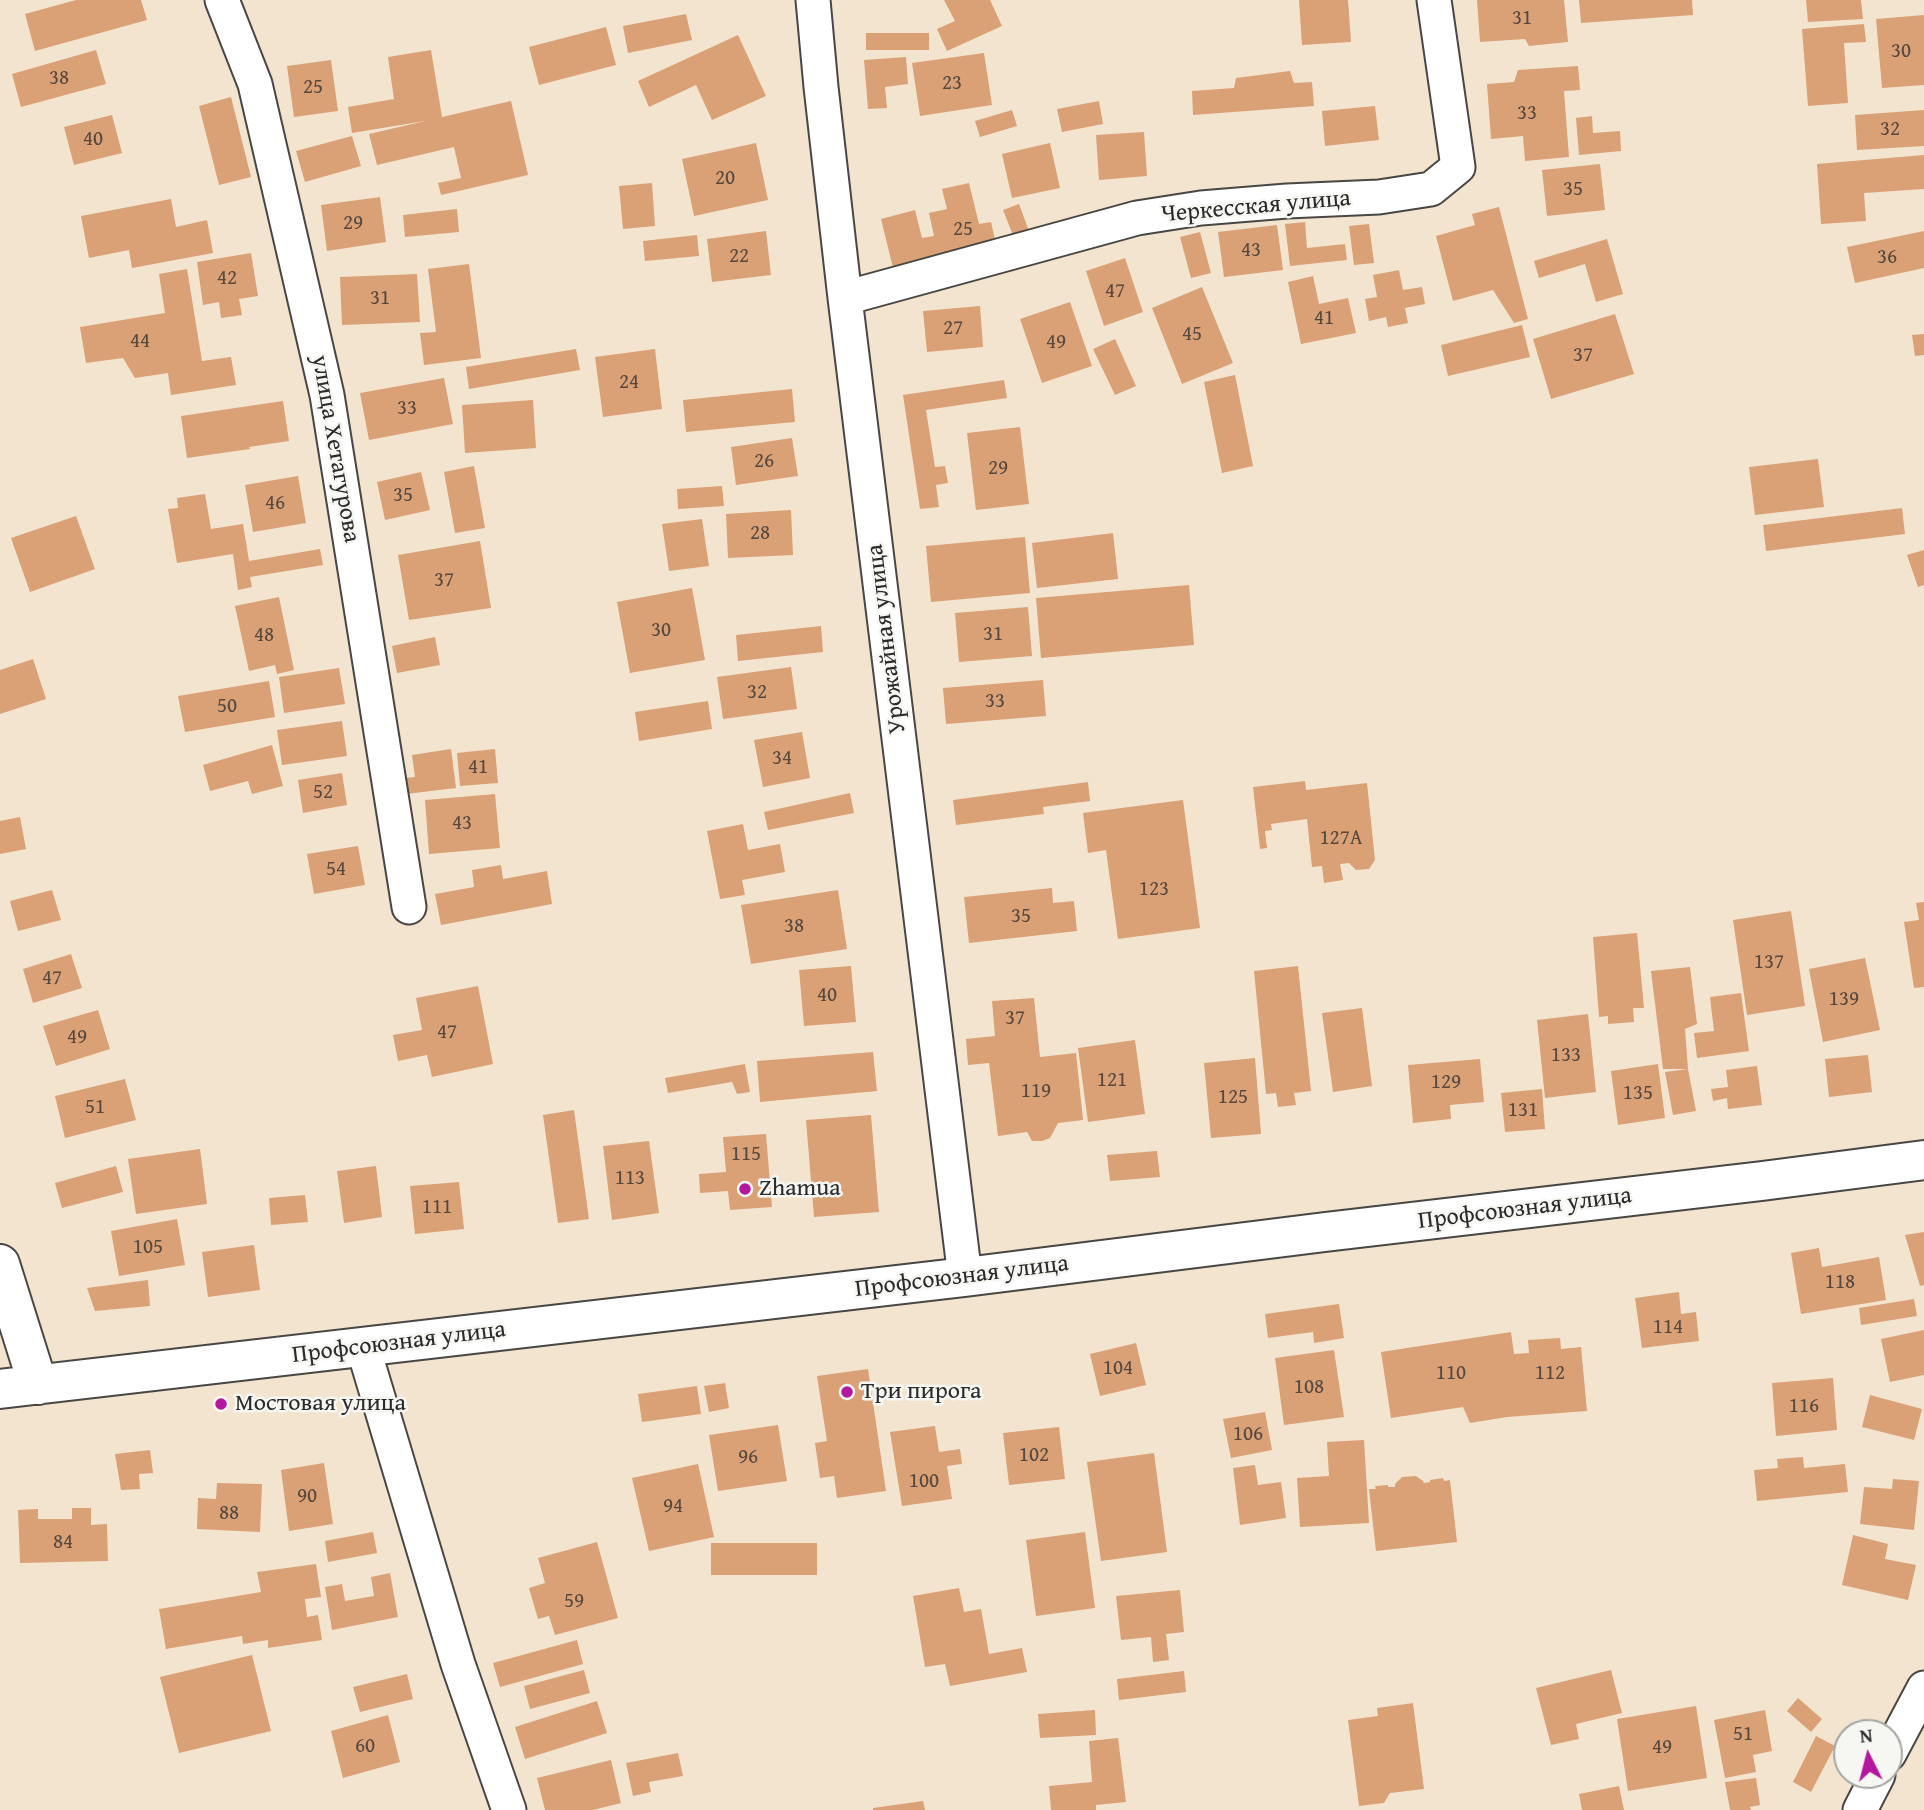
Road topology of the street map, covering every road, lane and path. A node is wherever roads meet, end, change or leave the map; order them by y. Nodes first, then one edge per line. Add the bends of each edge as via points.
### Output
1 (222, 0) edge
2 (813, 0) edge
3 (1434, 0) edge
4 (845, 298) junction
5 (409, 907) dead end
6 (1924, 1160) edge
7 (0, 1264) edge
8 (965, 1277) junction
9 (363, 1347) junction
10 (38, 1385) junction
11 (0, 1390) edge
12 (1924, 1688) edge
13 (1903, 1728) edge
14 (1871, 1789) edge
15 (509, 1810) edge
16 (1860, 1810) edge

1 - 5 street, улица Хетагурова via 255,84 327,395
2 - 4 street, Урожайная улица
3 - 4 street, Черкесская улица via 1458,167 1431,189 1379,197 1201,208 1137,218
4 - 8 street, Урожайная улица
6 - 8 street, Профсоюзная улица
7 - 10 street
8 - 9 street, Профсоюзная улица
9 - 10 street, Профсоюзная улица
9 - 15 street via 458,1664
10 - 11 street, Профсоюзная улица
12 - 13 street
14 - 16 street

